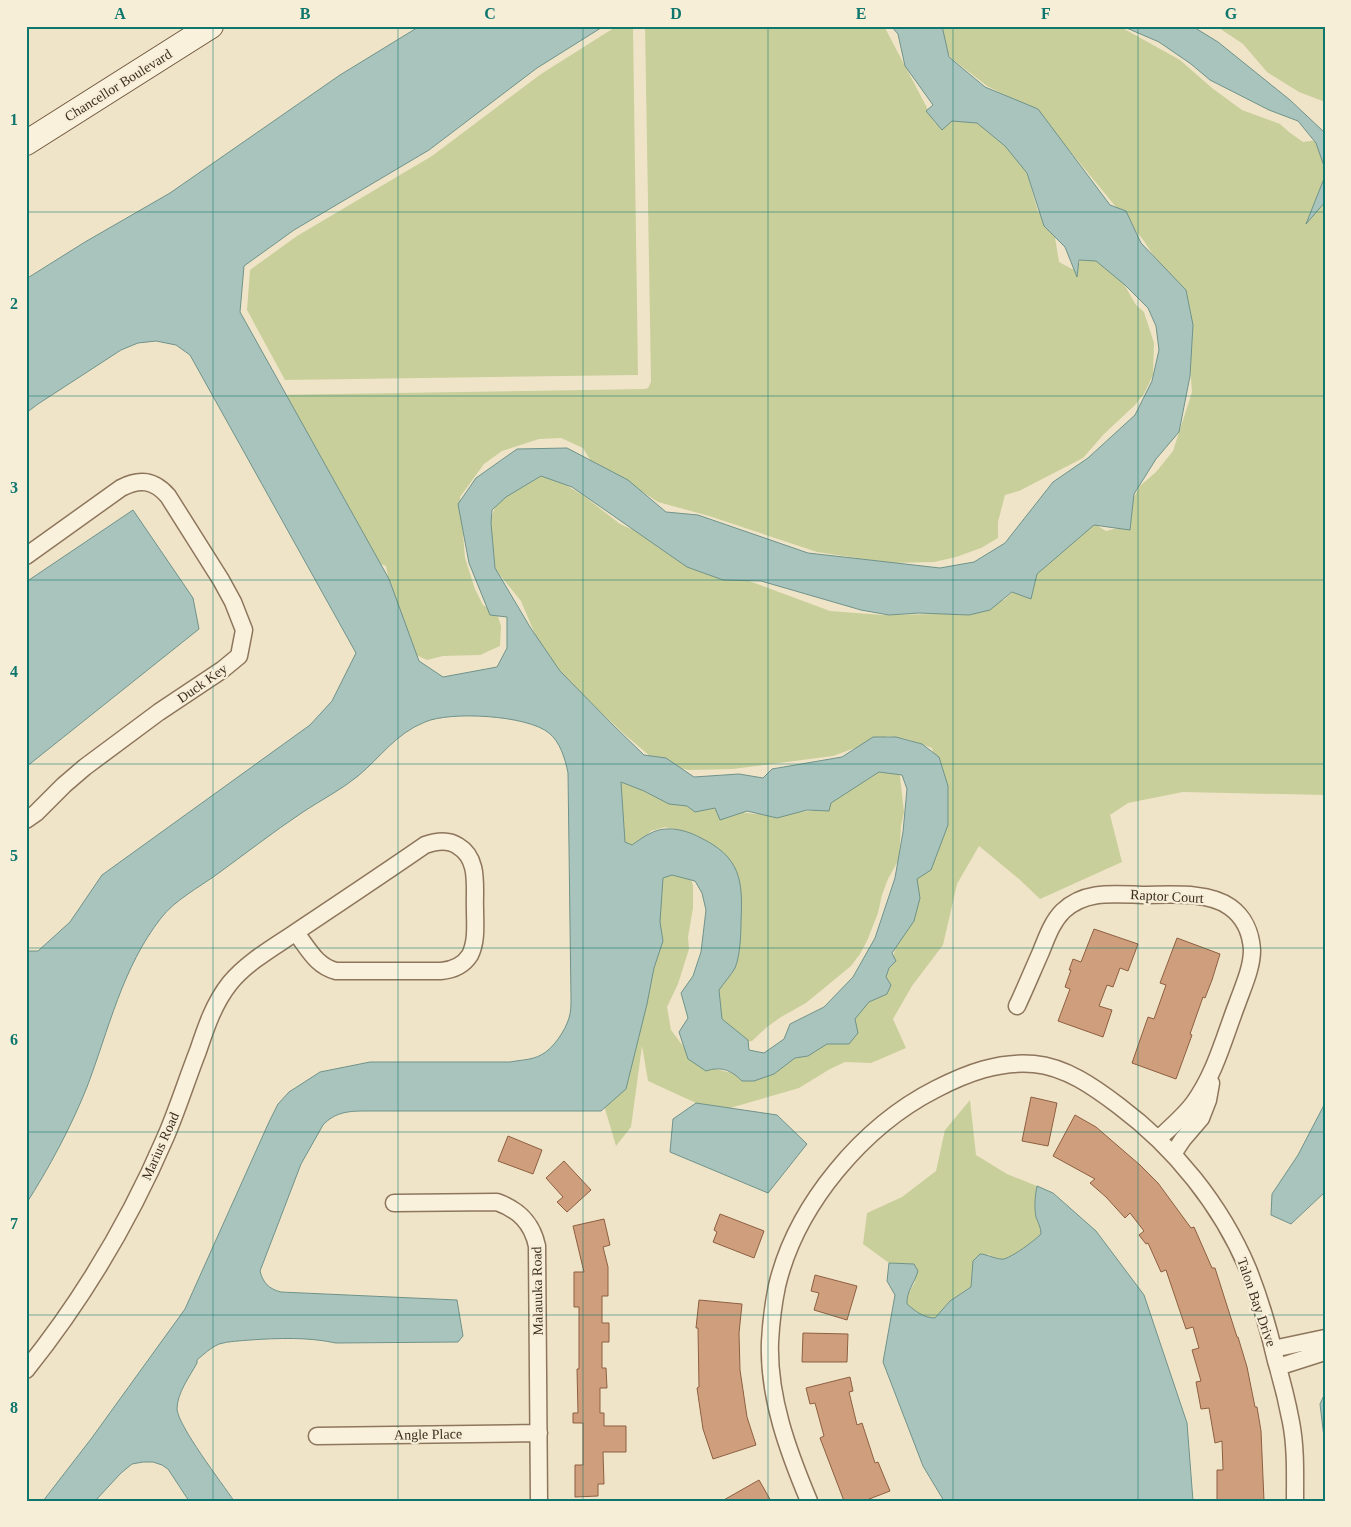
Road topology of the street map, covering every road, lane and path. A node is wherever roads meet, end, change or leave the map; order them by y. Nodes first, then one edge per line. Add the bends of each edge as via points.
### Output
1 (211, 26) edge
2 (26, 143) edge
3 (26, 556) edge
4 (26, 820) edge
5 (296, 933) junction
6 (1017, 1006) dead end
7 (1212, 1073) junction
8 (1158, 1139) junction
9 (1173, 1154) junction
10 (394, 1203) dead end
11 (1325, 1338) edge
12 (1273, 1349) junction
13 (1325, 1352) edge
14 (1278, 1367) junction
15 (26, 1370) edge
16 (539, 1433) junction
17 (317, 1436) dead end
18 (539, 1501) edge
19 (809, 1501) edge
20 (1295, 1501) edge

1 - 2 street, Chancellor Boulevard
3 - 4 street, Duck Key via 121,488 133,482 146,482 168,496 221,580 244,630 239,656 85,767
5 - 5 street, Marius Road via 317,961 336,972 454,969 468,957 474,943 472,862 464,850 453,843 425,845
5 - 15 street, Marius Road via 244,970 220,998 207,1024 166,1136 126,1220 65,1319
6 - 7 street, Raptor Court via 1054,923 1080,900 1110,894 1197,896 1221,902 1244,922 1252,951 1248,973
7 - 8 street, Raptor Court via 1193,1104
7 - 9 street, Raptor Court via 1203,1113
8 - 9 street, Talon Bay Drive
8 - 19 street, Talon Bay Drive via 1102,1093 1077,1078 1045,1066 1015,1064 953,1080 897,1112 864,1140 836,1172 804,1220 781,1272 773,1307 770,1359 776,1406
9 - 12 street, Talon Bay Drive via 1206,1194 1247,1266
10 - 16 street, Malauuka Road via 497,1202 519,1213 529,1224 537,1246
11 - 12 street
12 - 14 street, Talon Bay Drive
13 - 14 street
14 - 20 street, Talon Bay Drive via 1291,1422
16 - 17 street, Angle Place
16 - 18 street, Malauuka Road

